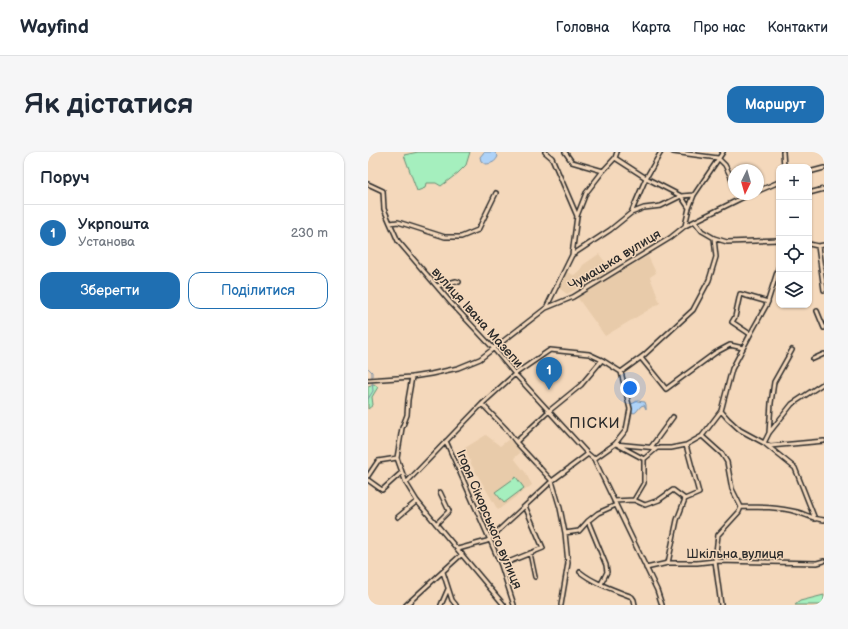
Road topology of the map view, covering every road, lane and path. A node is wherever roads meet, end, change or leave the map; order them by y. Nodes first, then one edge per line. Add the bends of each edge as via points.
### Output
1 (545, 152) edge
2 (565, 152) edge
3 (617, 152) edge
4 (661, 152) edge
5 (673, 152) edge
6 (723, 152) edge
7 (729, 152) edge
8 (783, 152) edge
9 (615, 158) junction
10 (718, 158) junction
11 (784, 164) edge
12 (824, 168) edge
13 (603, 171) junction
14 (728, 171) edge
15 (812, 171) edge
16 (646, 178) junction
17 (776, 183) edge
18 (368, 184) edge
19 (764, 188) edge
20 (824, 189) edge
21 (812, 192) edge
22 (496, 193) dead end
23 (694, 195) junction
24 (681, 196) junction
25 (734, 200) edge
26 (689, 208) junction
27 (631, 213) junction
28 (577, 216) junction
29 (695, 222) junction
30 (390, 223) junction
31 (686, 226) junction
32 (714, 238) junction
33 (776, 240) edge
34 (812, 245) edge
35 (824, 245) edge
36 (818, 246) junction
37 (572, 255) junction
38 (777, 272) edge
39 (459, 282) dead end
40 (436, 286) junction
41 (824, 290) edge
42 (768, 302) junction
43 (546, 308) junction
44 (817, 311) dead end
45 (824, 328) edge
46 (750, 334) junction
47 (743, 348) junction
48 (494, 349) junction
49 (792, 350) dead end
50 (824, 354) edge
51 (641, 358) junction
52 (813, 359) dead end
53 (602, 360) junction
54 (621, 372) junction
55 (515, 374) junction
56 (412, 376) junction
57 (368, 380) edge
58 (824, 383) edge
59 (482, 404) junction
60 (550, 411) junction
61 (721, 411) junction
62 (673, 417) dead end
63 (769, 432) junction
64 (702, 436) junction
65 (446, 441) junction
66 (824, 441) edge
67 (516, 442) junction
68 (764, 443) junction
69 (616, 444) junction
70 (686, 445) junction
71 (651, 447) junction
72 (658, 448) junction
73 (588, 454) junction
74 (397, 458) junction
75 (594, 459) junction
76 (644, 460) junction
77 (402, 472) junction
78 (368, 476) edge
79 (368, 480) edge
80 (552, 481) junction
81 (406, 483) junction
82 (440, 492) dead end
83 (685, 499) junction
84 (634, 500) junction
85 (417, 501) junction
86 (615, 503) junction
87 (525, 506) junction
88 (741, 507) junction
89 (398, 516) dead end
90 (815, 519) junction
91 (824, 520) edge
92 (588, 521) junction
93 (436, 524) junction
94 (565, 533) junction
95 (490, 538) junction
96 (458, 549) junction
97 (530, 552) junction
98 (462, 554) junction
99 (715, 561) junction
100 (824, 561) edge
101 (668, 563) junction
102 (501, 565) junction
103 (646, 568) junction
104 (442, 572) junction
105 (580, 572) dead end
106 (535, 577) dead end
107 (601, 584) junction
108 (448, 588) junction
109 (406, 605) edge
110 (440, 605) edge
111 (456, 605) edge
112 (504, 605) edge
113 (514, 605) edge
114 (561, 605) edge
115 (635, 605) edge
116 (662, 605) edge
117 (721, 605) edge

1 - 28 street via 552,158
2 - 13 street via 572,162
3 - 9 street
4 - 16 street
5 - 10 street
6 - 7 street
6 - 10 street
8 - 11 street
9 - 13 street
9 - 16 street
10 - 14 street
10 - 23 street
12 - 15 street
13 - 28 street via 586,193
16 - 24 street
16 - 27 street
17 - 19 street
18 - 30 street, вулиця Івана Мазепи via 383,191 384,209
20 - 21 street
22 - 30 street via 478,230 460,237 445,237 398,222
23 - 24 street
23 - 26 street
24 - 26 street
24 - 27 street via 662,206 644,208
25 - 29 street, Чумацька вулиця
26 - 31 street
27 - 37 street
28 - 37 street
29 - 31 street, Чумацька вулиця
29 - 32 street via 702,231
30 - 40 street, вулиця Івана Мазепи via 398,241
31 - 43 street, Чумацька вулиця via 573,297
32 - 33 street via 727,242
32 - 51 street via 716,257 710,280 693,310
34 - 36 street
35 - 36 street
36 - 41 street
37 - 43 street
38 - 42 street
39 - 40 street
40 - 48 street, вулиця Івана Мазепи
42 - 46 street
42 - 46 street via 740,294 732,322
43 - 48 street, Чумацька вулиця
44 - 45 street
46 - 47 street
47 - 51 street via 730,346 715,353 666,389
47 - 61 street via 732,369
48 - 55 street, вулиця Івана Мазепи
48 - 56 street, Чумацька вулиця via 480,359 458,368
49 - 63 street via 774,382
50 - 52 street
51 - 54 street
53 - 54 street
53 - 55 street via 589,354 550,350
53 - 60 street via 581,385
54 - 69 street via 630,409 626,430
55 - 59 street
55 - 60 street, вулиця Івана Мазепи
56 - 57 street, Чумацька вулиця
56 - 74 street via 407,415
58 - 63 street via 792,404
59 - 65 street
59 - 67 street
60 - 67 street
60 - 73 street, вулиця Івана Мазепи
61 - 64 street
61 - 68 street via 740,430
62 - 71 street
63 - 68 street
64 - 70 street
64 - 88 street via 727,462 732,488
65 - 81 street
65 - 95 street, Ігоря Сікорського вулиця
66 - 68 street via 770,446
67 - 80 street
68 - 90 street via 795,468
69 - 71 street
69 - 75 street
69 - 76 street
70 - 72 street
70 - 83 street via 699,494
71 - 72 street
72 - 76 street
73 - 75 street, вулиця Івана Мазепи
73 - 80 street
74 - 77 street
74 - 78 street via 378,461
75 - 86 street, вулиця Івана Мазепи
76 - 84 street via 644,483
77 - 79 street via 382,490
77 - 81 street
80 - 87 street
80 - 94 street
81 - 85 street
82 - 93 street via 449,511
83 - 84 street via 673,490 659,500 645,505
83 - 101 street via 677,520
84 - 86 street
85 - 89 street
85 - 93 street
86 - 92 street
86 - 103 street, вулиця Івана Мазепи
87 - 95 street
87 - 97 street via 543,548
88 - 90 street via 765,507 798,512
88 - 99 street via 718,535
90 - 91 street
92 - 94 street via 579,532
92 - 107 street via 606,565 607,572
93 - 96 street
94 - 114 street via 568,563
95 - 96 street
95 - 102 street, Ігоря Сікорського вулиця
96 - 98 street
97 - 102 street
97 - 106 street
98 - 104 street
98 - 112 street
99 - 100 street, Шкільна вулиця
99 - 101 street, Шкільна вулиця
99 - 117 street
101 - 103 street, Шкільна вулиця
102 - 113 street, Ігоря Сікорського вулиця
103 - 116 street, вулиця Івана Мазепи
104 - 108 street
104 - 109 street
105 - 107 street
107 - 115 street via 632,597
108 - 110 street
108 - 111 street

